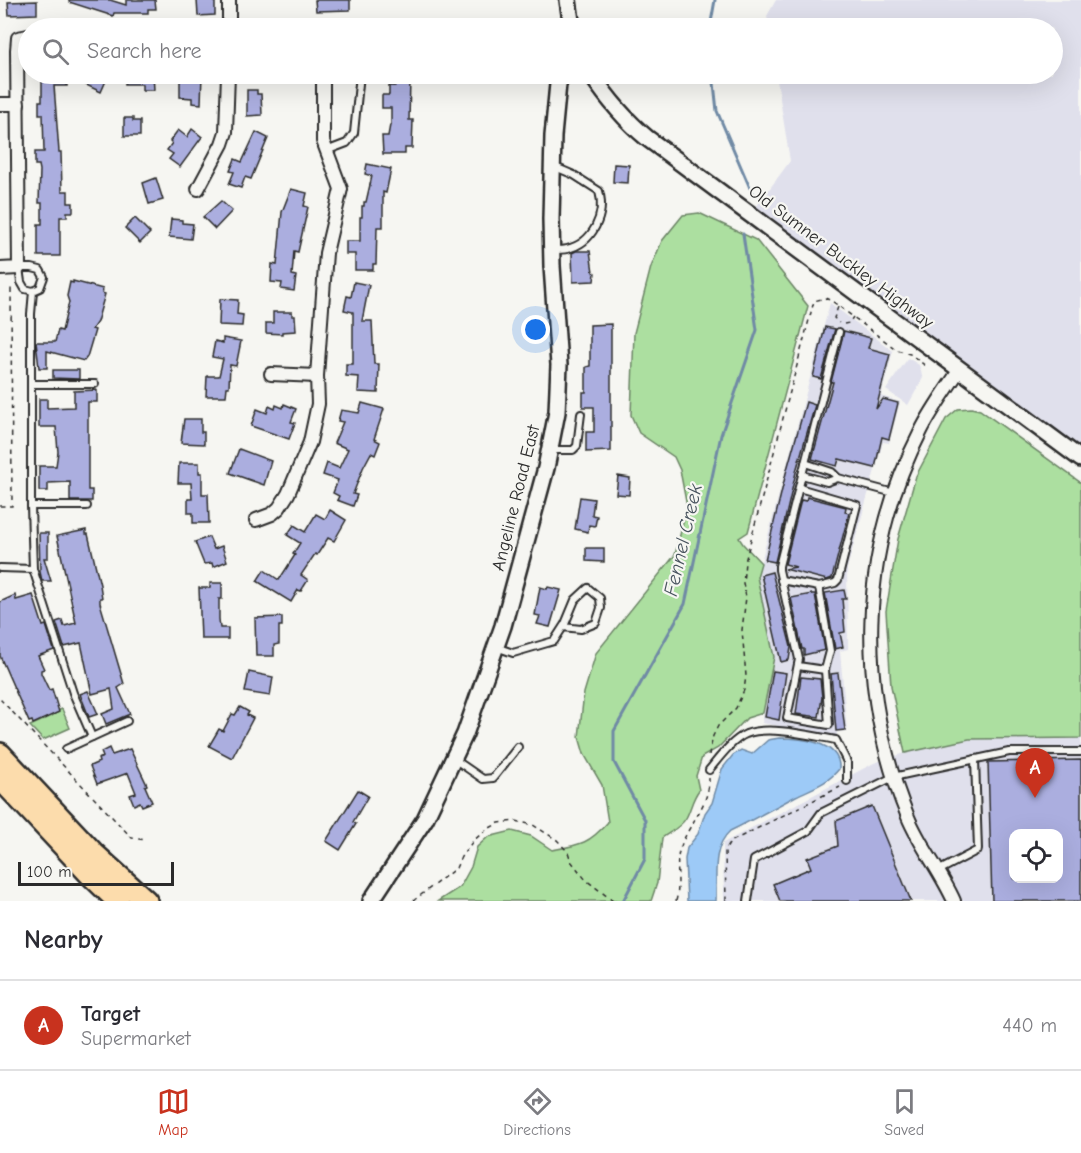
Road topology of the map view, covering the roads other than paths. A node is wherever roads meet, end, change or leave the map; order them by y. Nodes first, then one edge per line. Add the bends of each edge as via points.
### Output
1 (229, 0) edge
2 (568, 0) edge
3 (229, 18) edge
4 (571, 18) edge
5 (19, 84) edge
6 (228, 84) edge
7 (323, 84) edge
8 (359, 84) edge
9 (558, 84) edge
10 (598, 84) edge
11 (0, 104) edge
12 (18, 104) junction
13 (326, 151) junction
14 (552, 165) junction
15 (198, 189) dead end
16 (552, 250) junction
17 (19, 268) junction
18 (0, 269) edge
19 (33, 291) junction
20 (839, 332) dead end
21 (960, 369) junction
22 (272, 374) dead end
23 (317, 376) junction
24 (32, 384) junction
25 (95, 384) dead end
26 (581, 414) dead end
27 (549, 450) junction
28 (1081, 459) edge
29 (805, 464) junction
30 (802, 475) junction
31 (838, 478) junction
32 (799, 488) junction
33 (894, 493) junction
34 (31, 506) junction
35 (87, 506) dead end
36 (256, 520) dead end
37 (0, 568) edge
38 (33, 569) junction
39 (781, 580) junction
40 (819, 586) junction
41 (563, 627) junction
42 (495, 647) junction
43 (798, 666) junction
44 (825, 670) junction
45 (127, 721) dead end
46 (829, 725) junction
47 (92, 736) junction
48 (833, 740) junction
49 (518, 747) dead end
50 (66, 749) dead end
51 (1081, 752) edge
52 (0, 754) edge
53 (453, 759) junction
54 (975, 759) junction
55 (709, 770) road end
56 (893, 777) junction
57 (0, 778) edge
58 (847, 781) road end
59 (937, 871) junction
60 (118, 901) edge
61 (146, 901) edge
62 (371, 901) edge
63 (747, 901) edge
64 (954, 901) edge

1 - 3 street
2 - 4 street
5 - 12 street
6 - 15 street via 226,132
7 - 13 street
8 - 13 lane via 354,133 347,143
9 - 14 street, Angeline Road East
10 - 21 street, Old Sumner Buckley Highway via 633,126
11 - 12 street
12 - 17 street
13 - 23 street via 341,189 326,252
14 - 16 street, Angeline Road East
14 - 16 lane via 588,183 599,191 601,198 595,232 567,249
16 - 27 street, Angeline Road East via 559,365 557,412
17 - 18 street
17 - 19 lane via 22,286
17 - 19 lane via 36,268 42,273 43,285
19 - 24 lane
20 - 29 lane
21 - 28 street, Old Sumner Buckley Highway
21 - 33 street via 921,430
22 - 23 street
23 - 36 street via 316,420 296,477 279,508
24 - 25 lane
24 - 34 lane
26 - 27 lane via 577,446 573,450
27 - 42 street, Angeline Road East
29 - 30 lane
29 - 31 lane via 832,472
30 - 31 lane via 827,482
30 - 32 lane
31 - 33 lane
32 - 39 lane via 779,566
32 - 40 lane via 857,505 838,580
33 - 56 street via 875,572 870,645 877,716
34 - 35 lane
34 - 38 lane
37 - 38 lane
38 - 47 lane via 73,693
39 - 40 lane
39 - 43 lane
40 - 44 lane via 830,651
41 - 41 lane via 575,600 588,588 600,598 596,623 581,629
41 - 42 lane via 554,640 513,654
42 - 53 street, Angeline Road East
43 - 44 lane
43 - 46 lane via 787,718
44 - 46 lane
45 - 47 lane
46 - 48 lane
47 - 50 lane
48 - 55 lane via 753,732 738,739
48 - 58 lane via 847,762
49 - 53 lane via 493,778 483,779
51 - 54 lane via 1010,752
52 - 61 highway via 94,854
53 - 62 street, Angeline Road East via 425,819
54 - 56 lane
54 - 59 lane via 978,850
56 - 59 street via 909,820
56 - 63 lane via 821,813 808,831 754,860
57 - 60 highway
59 - 64 street

